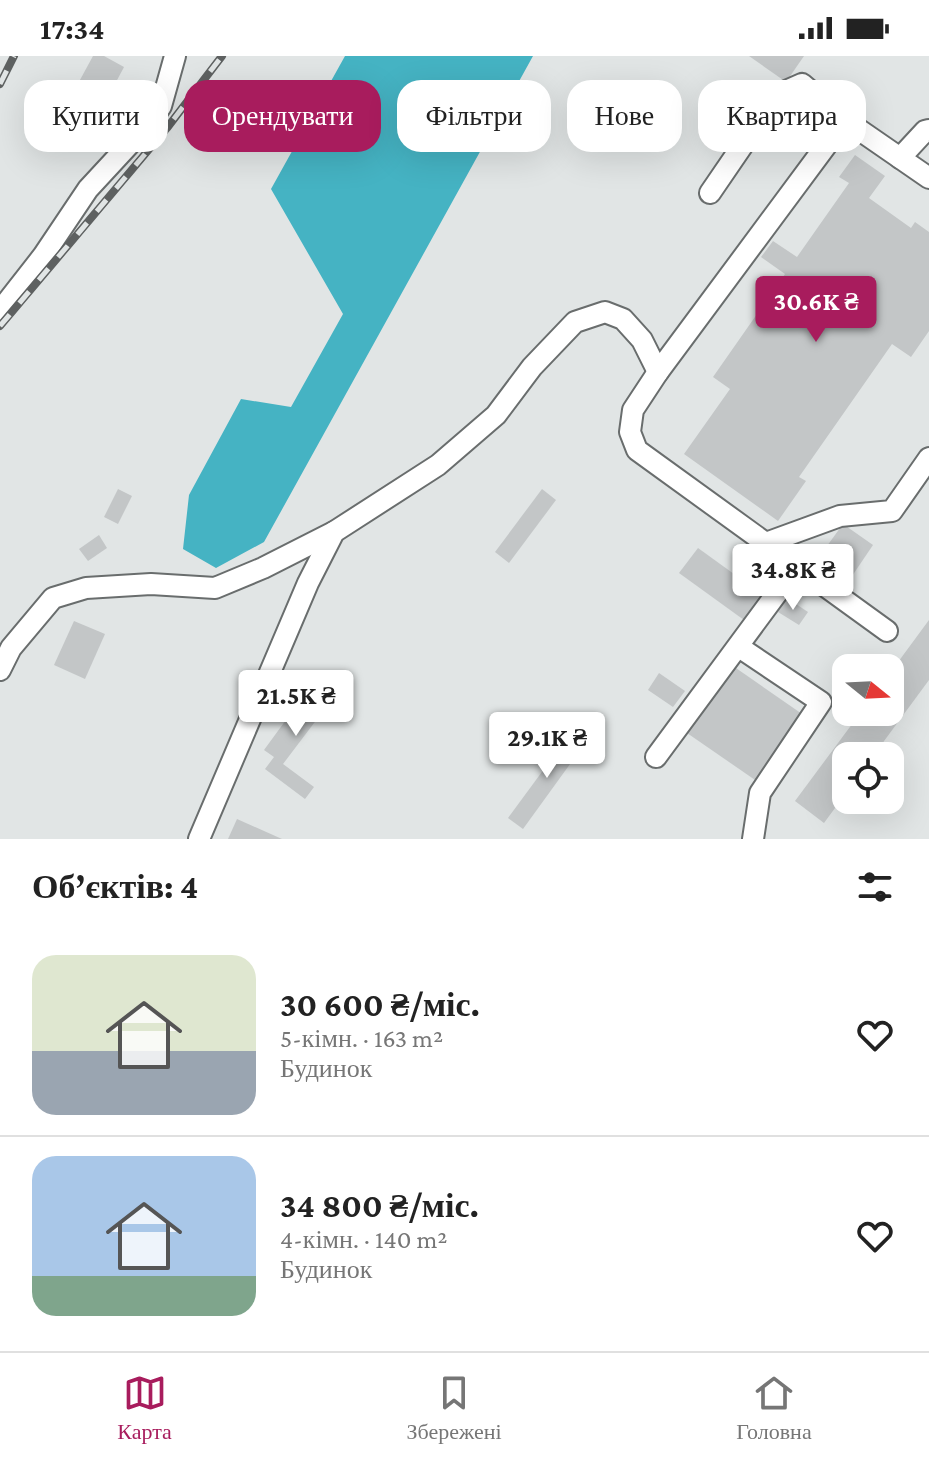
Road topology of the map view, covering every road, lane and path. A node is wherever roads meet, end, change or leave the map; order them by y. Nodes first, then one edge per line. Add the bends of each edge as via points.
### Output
1 (175, 56) edge
2 (929, 130) edge
3 (866, 135) edge
4 (738, 152) edge
5 (821, 152) edge
6 (900, 158) junction
7 (929, 178) edge
8 (710, 193) dead end
9 (0, 311) edge
10 (658, 372) junction
11 (929, 458) edge
12 (334, 532) junction
13 (766, 543) junction
14 (797, 566) junction
15 (887, 631) dead end
16 (739, 647) junction
17 (0, 670) edge
18 (656, 757) dead end
19 (199, 839) edge
20 (753, 839) edge

1 - 9 lane via 161,106 88,189
2 - 6 lane
3 - 6 lane
4 - 8 lane
5 - 10 lane
6 - 7 lane
10 - 12 lane via 642,340 623,319 605,312 575,322 496,415 438,465
10 - 13 lane via 633,410 630,432 637,450
11 - 13 lane via 892,511 840,516
12 - 17 lane via 215,588 86,588 53,598 11,648
12 - 19 lane
13 - 14 lane
14 - 15 lane
14 - 16 lane
16 - 18 lane
16 - 20 lane via 821,702 760,793

